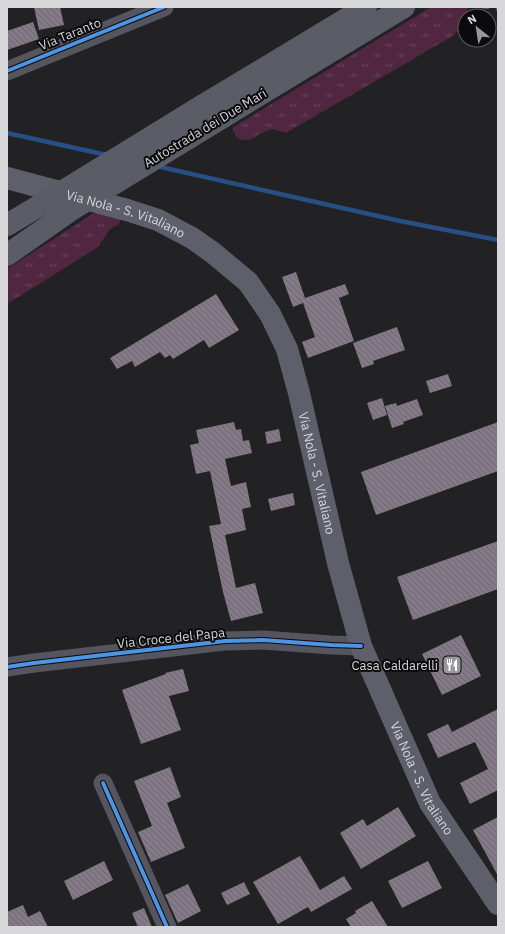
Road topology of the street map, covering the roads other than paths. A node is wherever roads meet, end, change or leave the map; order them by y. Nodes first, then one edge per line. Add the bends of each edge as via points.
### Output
1 (164, 7) edge
2 (366, 7) edge
3 (404, 7) edge
4 (7, 71) edge
5 (217, 109) junction
6 (7, 178) edge
7 (74, 208) junction
8 (7, 225) edge
9 (7, 248) edge
10 (7, 256) edge
11 (361, 646) junction
12 (7, 667) edge
13 (103, 783) dead end
14 (498, 904) edge
15 (167, 927) edge

1 - 4 street, Via Taranto
2 - 5 highway, Autostrada dei Due Mari
3 - 5 highway, Autostrada dei Due Mari
5 - 7 highway, Autostrada dei Due Mari, bridge
5 - 8 highway, Autostrada dei Due Mari, bridge
6 - 11 main road, Via Nola - S. Vitaliano via 158,220 192,238 248,282 270,314 287,349 338,563
7 - 9 highway, Autostrada dei Due Mari
7 - 10 highway
11 - 12 street, Via Croce del Papa via 262,640 224,641
11 - 14 main road, Via Nola - S. Vitaliano via 430,803
13 - 15 street

